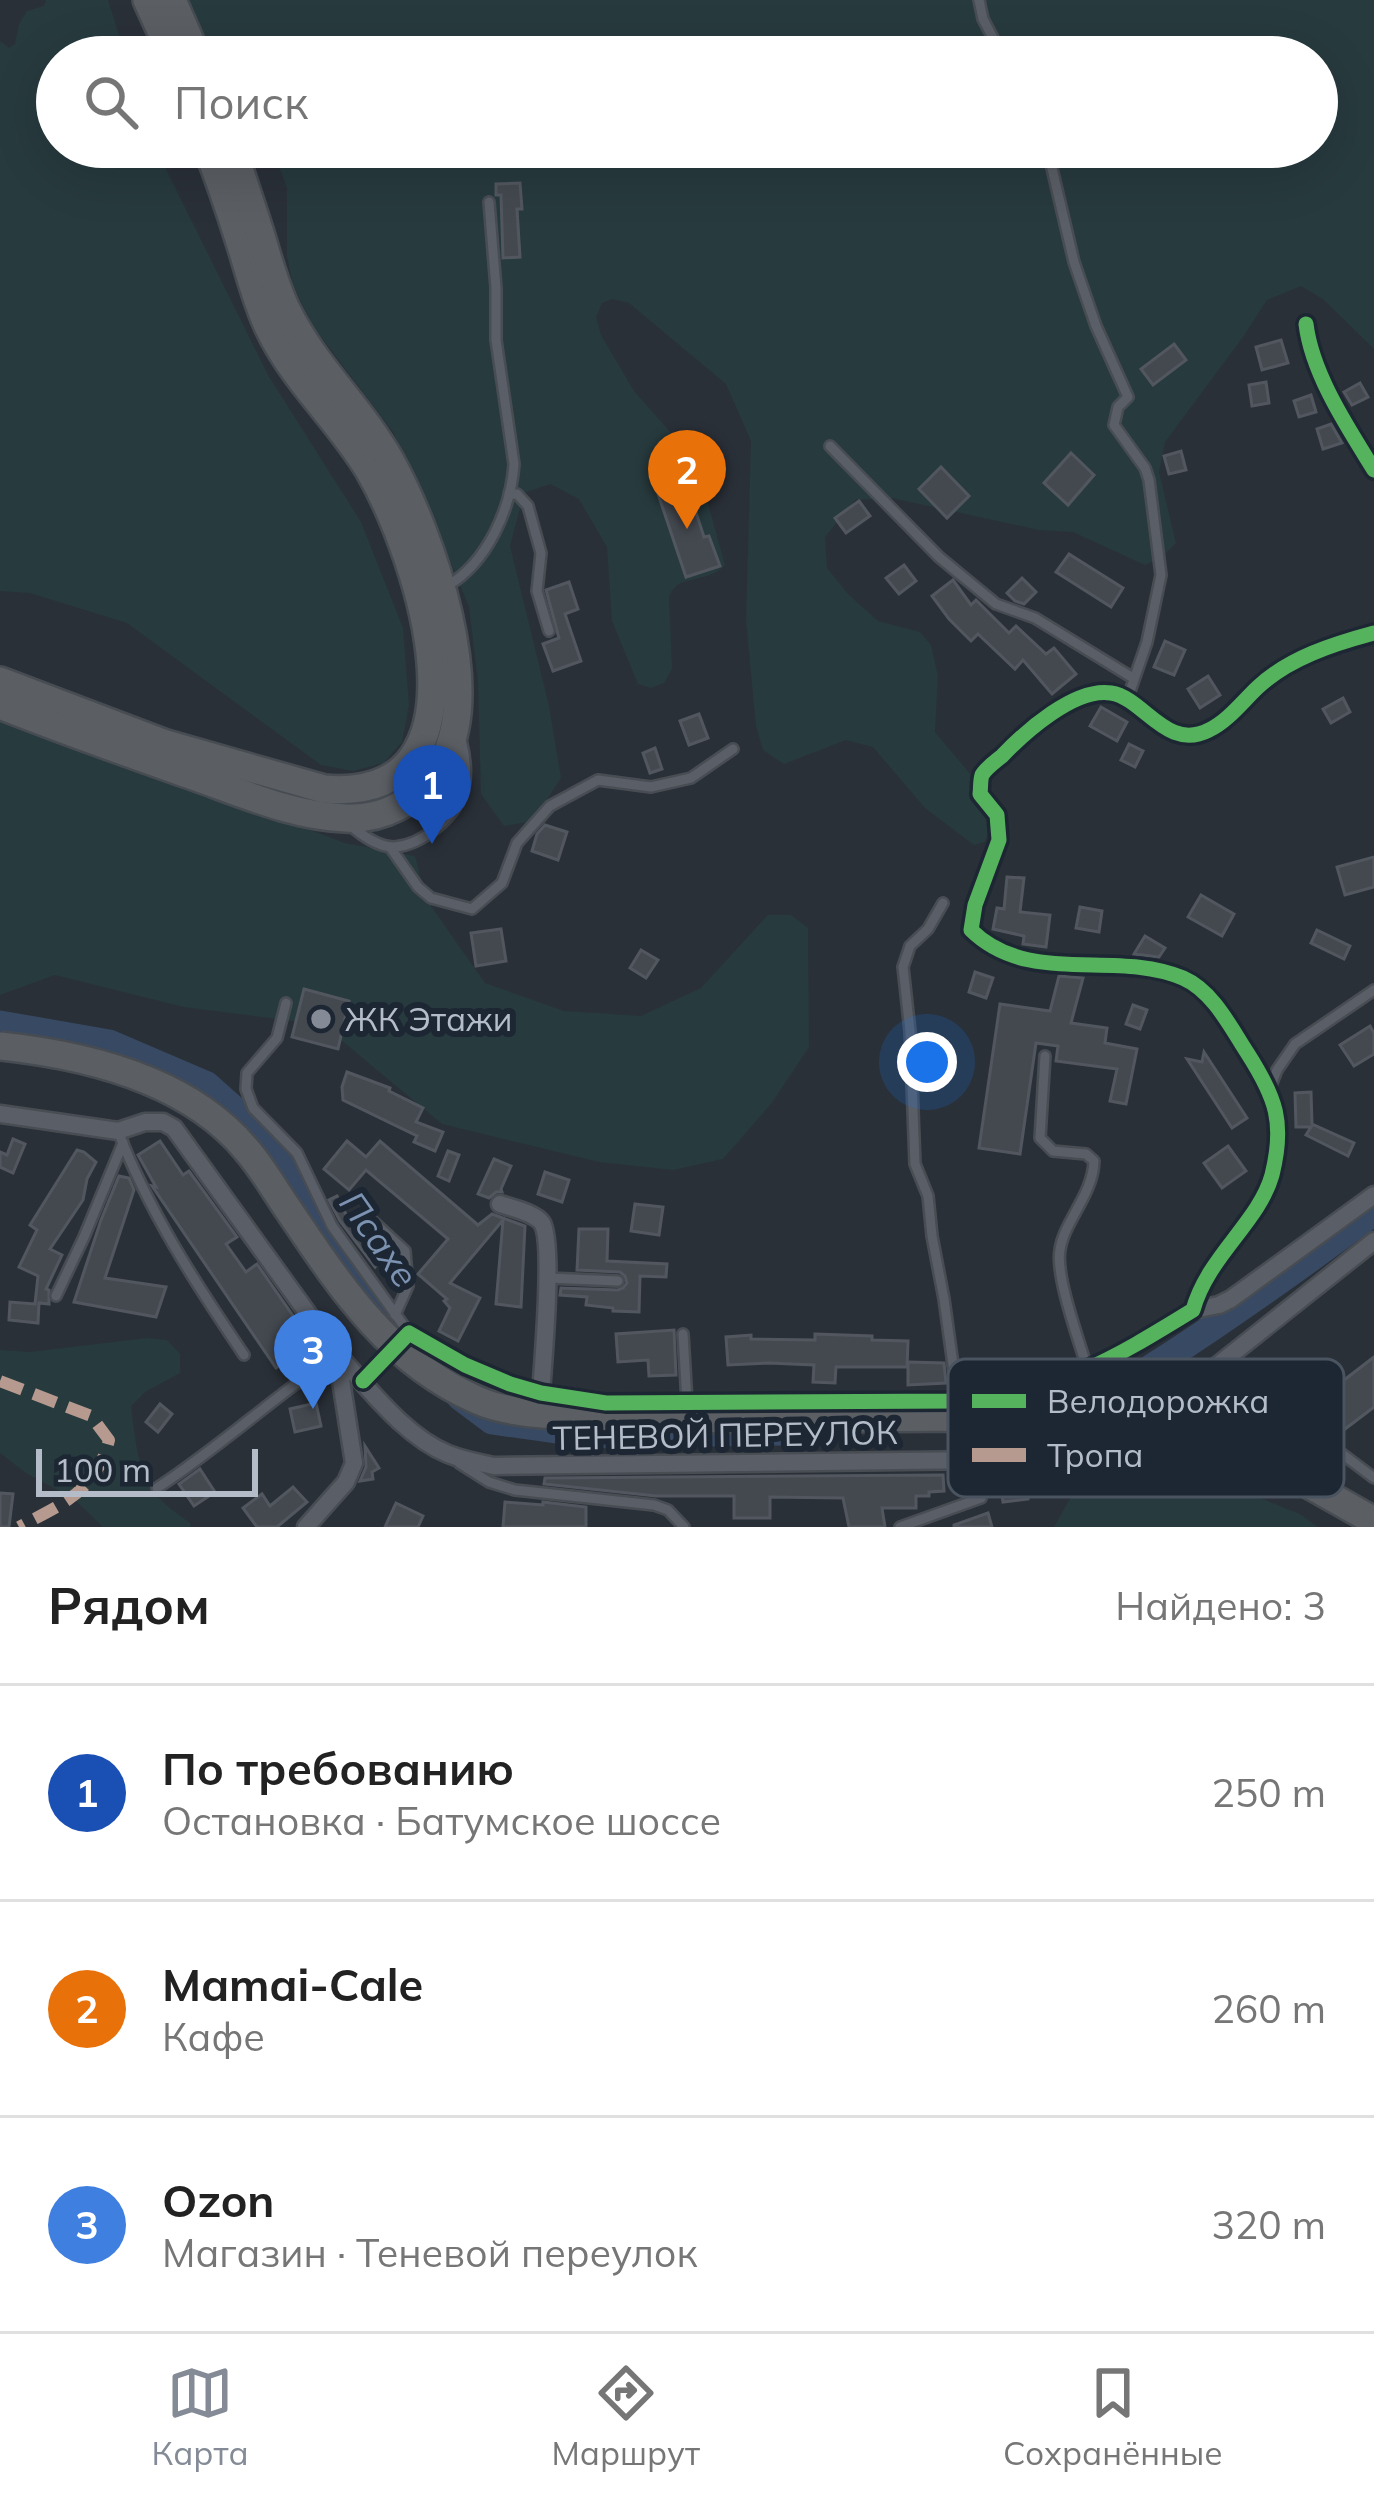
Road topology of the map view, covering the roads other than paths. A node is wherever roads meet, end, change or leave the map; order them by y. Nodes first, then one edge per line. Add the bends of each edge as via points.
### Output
1 (147, 0) edge
2 (172, 0) edge
3 (979, 0) edge
4 (163, 36) edge
5 (188, 36) edge
6 (992, 36) edge
7 (214, 168) edge
8 (239, 168) edge
9 (1052, 168) edge
10 (488, 202) dead end
11 (1306, 324) dead end
12 (830, 446) dead end
13 (1374, 470) edge
14 (509, 494) junction
15 (440, 588) junction
16 (549, 632) dead end
17 (1374, 633) edge
18 (1133, 679) junction
19 (0, 681) edge
20 (1126, 700) junction
21 (0, 705) edge
22 (456, 719) junction
23 (733, 749) dead end
24 (343, 818) junction
25 (390, 848) junction
26 (943, 903) dead end
27 (1374, 990) edge
28 (286, 1003) dead end
29 (0, 1046) edge
30 (1046, 1056) dead end
31 (1270, 1088) junction
32 (0, 1114) edge
33 (120, 1137) junction
34 (1374, 1195) edge
35 (500, 1204) dead end
36 (365, 1214) dead end
37 (1374, 1241) edge
38 (548, 1278) junction
39 (618, 1281) dead end
40 (56, 1296) dead end
41 (1193, 1310) junction
42 (395, 1316) junction
43 (409, 1334) junction
44 (683, 1334) dead end
45 (244, 1354) dead end
46 (337, 1354) junction
47 (1118, 1356) junction
48 (952, 1359) edge
49 (1085, 1359) edge
50 (1112, 1359) edge
51 (1120, 1359) edge
52 (1226, 1359) edge
53 (362, 1381) junction
54 (541, 1393) junction
55 (948, 1401) edge
56 (687, 1402) junction
57 (948, 1417) edge
58 (445, 1453) junction
59 (1344, 1455) edge
60 (948, 1461) edge
61 (1374, 1478) edge
62 (158, 1488) dead end
63 (981, 1497) edge
64 (1332, 1497) edge
65 (1374, 1521) edge
66 (306, 1527) edge
67 (684, 1527) edge
68 (900, 1527) edge

1 - 4 highway
2 - 5 highway
3 - 6 lane
7 - 19 highway via 268,327 371,473 392,520 427,633 433,704 426,737 390,778 324,789 166,744
8 - 15 highway via 284,304 389,459
9 - 18 lane via 1074,262 1127,397 1114,425 1144,468 1154,506 1161,575
10 - 14 lane via 514,464
11 - 13 street via 1334,403
12 - 18 lane via 997,604 1035,618
14 - 15 lane via 477,562
14 - 16 lane via 528,506
15 - 22 highway via 453,632
17 - 20 street via 1285,667 1208,731 1166,729
18 - 20 lane
20 - 31 street via 1113,693 1076,700 1032,726 982,774 980,794 997,815 999,840 971,930 1018,959 1184,978 1208,996
21 - 24 highway via 270,803
22 - 24 highway via 448,755 420,794 370,818
22 - 25 lane via 464,758 454,809 434,830
23 - 25 lane via 691,778 651,787 598,780 550,806 518,843 502,883 472,909 430,898
24 - 25 lane
26 - 48 lane via 903,967 915,1164 928,1196
27 - 31 lane via 1294,1044
28 - 42 lane via 277,1038 247,1073 246,1089 253,1108 296,1154 332,1226
29 - 57 highway, bridge via 104,1064 211,1117 245,1147 375,1329 413,1363 479,1401 528,1412 726,1420
30 - 49 lane via 1040,1138 1053,1151 1094,1161 1060,1249
31 - 41 street via 1280,1124 1271,1179 1204,1278
32 - 33 street, ТЕНЕВОЙ ПЕРЕУЛОК
33 - 40 lane
33 - 45 lane via 184,1266
33 - 46 street, ТЕНЕВОЙ ПЕРЕУЛОК via 145,1122 174,1128
34 - 41 street via 1231,1299
35 - 38 street via 544,1227
36 - 42 lane via 406,1251 408,1286
37 - 52 street, ТЕНЕВОЙ ПЕРЕУЛОК
38 - 39 lane
38 - 54 street
41 - 47 street
42 - 43 lane
43 - 53 street
43 - 54 street
44 - 56 lane
46 - 53 street, ТЕНЕВОЙ ПЕРЕУЛОК
46 - 62 lane
46 - 66 street, ТЕНЕВОЙ ПЕРЕУЛОК via 354,1463
47 - 50 street
47 - 51 street
53 - 58 street, ТЕНЕВОЙ ПЕРЕУЛОК
54 - 56 street
55 - 56 street
58 - 60 street, ТЕНЕВОЙ ПЕРЕУЛОК via 536,1468
58 - 67 lane via 501,1487 654,1504
59 - 61 lane
63 - 68 lane
64 - 65 highway, bridge

